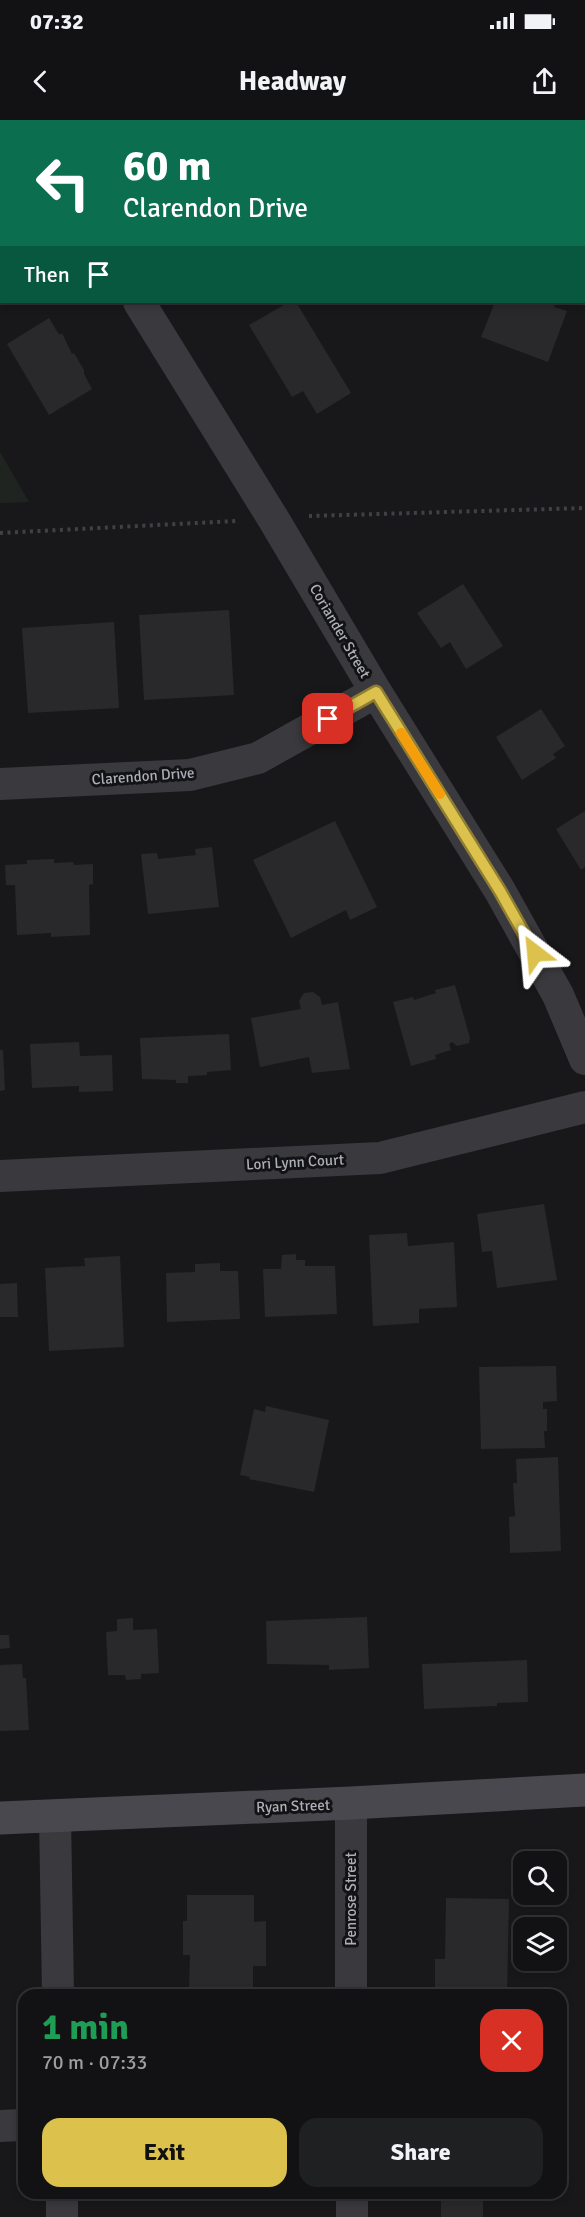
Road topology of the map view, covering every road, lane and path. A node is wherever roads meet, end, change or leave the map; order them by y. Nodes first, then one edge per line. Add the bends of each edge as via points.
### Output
1 (140, 303) edge
2 (376, 692) junction
3 (0, 784) edge
4 (585, 1059) edge
5 (585, 1107) edge
6 (0, 1176) edge
7 (585, 1790) edge
8 (351, 1803) junction
9 (55, 1815) junction
10 (0, 1818) edge
11 (58, 1989) edge
12 (351, 1989) edge
13 (18, 2125) edge
14 (0, 2126) edge
15 (62, 2199) edge
16 (352, 2199) edge
17 (62, 2217) edge
18 (352, 2217) edge

1 - 2 street, Coriander Street
2 - 3 street, Clarendon Drive via 258,758 190,775
2 - 4 street, Coriander Street via 500,891 558,994
5 - 6 street, Lori Lynn Court via 380,1158
7 - 8 street, Ryan Street
8 - 9 street, Ryan Street
8 - 12 street, Penrose Street
9 - 10 street, Ryan Street
9 - 11 street
13 - 14 street
15 - 17 street
16 - 18 street

